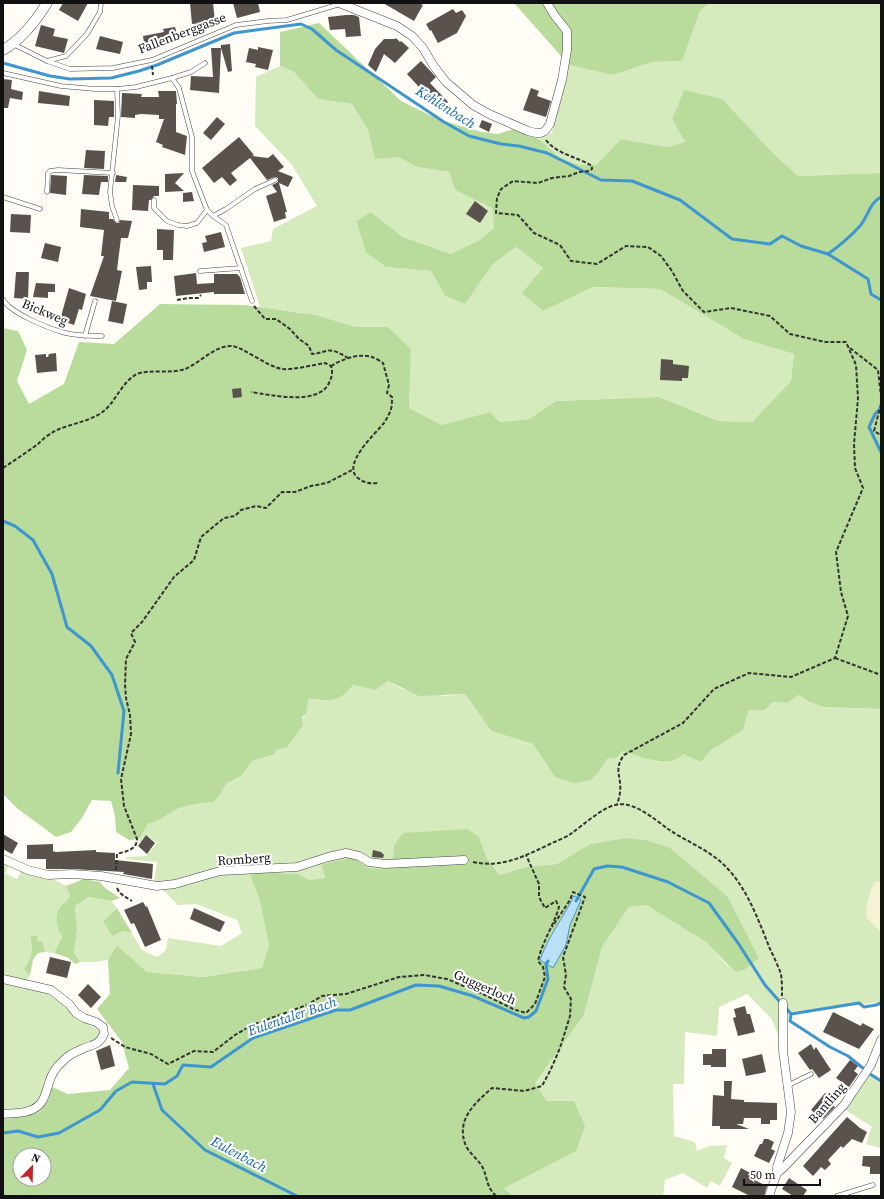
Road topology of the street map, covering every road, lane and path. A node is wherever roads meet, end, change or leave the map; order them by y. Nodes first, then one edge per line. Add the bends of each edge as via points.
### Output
1 (47, 3) edge
2 (101, 3) edge
3 (547, 3) edge
4 (339, 4) edge
5 (13, 44) junction
6 (3, 50) edge
7 (46, 61) junction
8 (205, 63) dead end
9 (3, 73) edge
10 (172, 78) junction
11 (118, 89) junction
12 (541, 133) junction
13 (113, 173) junction
14 (275, 180) dead end
15 (47, 192) dead end
16 (3, 197) edge
17 (154, 200) dead end
18 (40, 209) dead end
19 (207, 210) junction
20 (213, 216) junction
21 (117, 220) dead end
22 (241, 268) junction
23 (200, 271) dead end
24 (202, 295) dead end
25 (3, 299) edge
26 (177, 300) dead end
27 (95, 301) dead end
28 (252, 301) joint
29 (85, 336) junction
30 (102, 336) dead end
31 (849, 348) junction
32 (348, 358) junction
33 (331, 366) junction
34 (251, 392) dead end
35 (881, 396) edge
36 (881, 404) edge
37 (881, 435) edge
38 (3, 468) edge
39 (352, 470) junction
40 (378, 483) dead end
41 (835, 658) junction
42 (881, 675) edge
43 (617, 805) junction
44 (526, 855) junction
45 (3, 858) edge
46 (464, 860) joint
47 (116, 879) junction
48 (132, 901) dead end
49 (551, 930) junction
50 (3, 979) edge
51 (783, 1003) joint
52 (104, 1034) junction
53 (881, 1040) edge
54 (811, 1074) dead end
55 (787, 1086) junction
56 (3, 1114) edge
57 (777, 1173) junction
58 (873, 1185) dead end
59 (496, 1196) edge
60 (769, 1196) edge
61 (837, 1196) edge

1 - 5 street
2 - 7 lane via 100,12 87,34 66,56
3 - 12 street via 567,32 567,50 550,124
4 - 7 lane, Fallenberggasse via 286,20 236,25 152,60 113,68 70,69
4 - 12 street, Fallenberggasse via 397,26 412,36 446,82 473,105 528,131
5 - 6 street
5 - 7 lane, Fallenberggasse
8 - 10 lane via 191,72
9 - 11 lane via 61,86
10 - 11 lane
10 - 19 lane via 181,94 192,137 192,171
11 - 13 lane
12 - 31 path via 550,145 586,162 592,169 538,183 513,181 501,189 497,198 496,213 518,215 534,233 560,244 572,261 597,264 626,246 648,247 661,256 683,291 704,312 731,308 770,316 790,334 825,342 846,342
13 - 15 lane via 50,171
13 - 21 lane via 110,192
14 - 20 lane via 255,189
16 - 18 lane
17 - 19 lane via 154,208 167,221 178,225 188,226 197,223
19 - 20 lane
20 - 22 lane via 226,225
22 - 23 lane
22 - 28 lane
24 - 26 path via 198,298
25 - 29 lane, Bickweg via 20,315 61,332
27 - 29 lane
28 - 32 path via 265,319 276,319 290,329 309,346 312,354 337,352
29 - 30 lane, Bickweg
31 - 35 path via 878,370
31 - 41 path via 856,365 858,398 854,468 863,488 836,552 841,592 848,616
32 - 33 path
32 - 39 path via 372,357 383,363 389,385 388,393 392,397 391,410 384,423 362,447
33 - 34 path via 328,386 314,396 298,397
33 - 38 path via 325,363 283,369 264,363 231,346 216,350 184,369 138,374 94,417 53,431
36 - 37 path via 874,431
39 - 40 path via 363,482
39 - 47 path via 327,483 295,492 282,492 266,508 256,506 224,518 201,537 194,560 174,577 131,633 135,642 126,659 125,685 132,734 121,779 124,806 137,844 135,848 117,854
41 - 42 path
41 - 43 path via 791,677 749,673 714,689 683,723 624,756 619,762 620,792
43 - 44 path via 601,812 570,835
43 - 51 path via 626,804 646,813 722,862 748,898 781,975
44 - 46 path via 490,865
44 - 49 path, Guggerloch via 539,884 539,897 546,908 556,901 559,907
45 - 47 street, Romberg via 28,870 48,875 72,874
46 - 47 street, Romberg via 384,864 369,862 346,853 297,867 220,871 175,884 157,886
47 - 48 path via 119,892
49 - 52 path, Guggerloch via 538,961 543,967 545,977 535,1004 526,1013 447,979 424,975 399,977 346,994 322,996 307,1005 252,1025 213,1052 194,1051 168,1064 151,1054 125,1047
49 - 59 path via 573,892 584,897 563,957 566,975 564,987 571,999 570,1016 560,1048 542,1086 524,1091 492,1088 467,1114 463,1131 466,1146 483,1168 489,1190
50 - 52 street via 51,990 76,1013 103,1027
51 - 55 street, Bantling via 782,1038
52 - 56 street via 101,1041 80,1049 64,1060 49,1081 39,1106 32,1110
53 - 57 street, Bantling via 871,1066 844,1105
54 - 55 lane
55 - 57 street, Bantling via 791,1112
57 - 60 street, Bantling
58 - 61 lane

